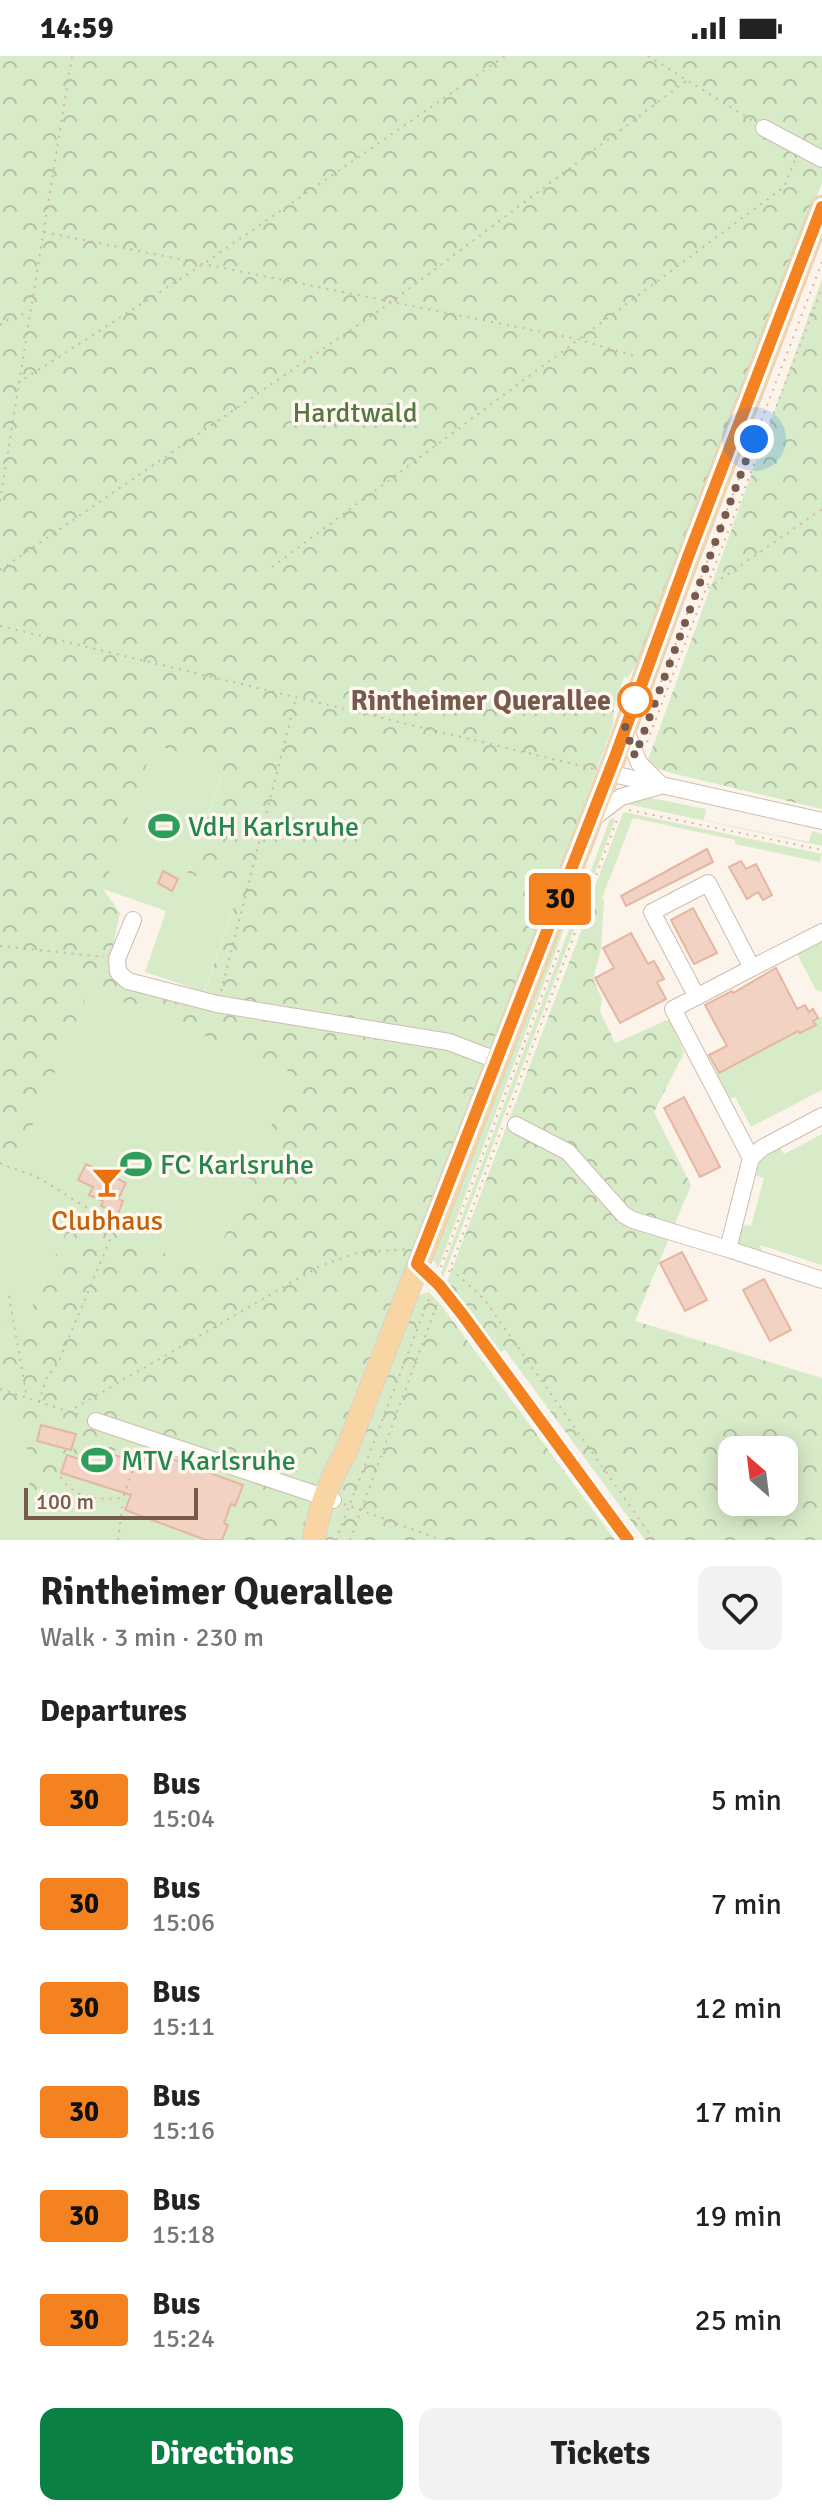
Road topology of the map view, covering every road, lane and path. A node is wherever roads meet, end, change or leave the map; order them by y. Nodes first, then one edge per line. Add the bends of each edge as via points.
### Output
1 (72, 56) edge
2 (505, 56) edge
3 (648, 56) edge
4 (686, 81) junction
5 (764, 128) joint
6 (800, 147) junction
7 (822, 159) edge
8 (822, 207) edge
9 (44, 232) junction
10 (822, 262) edge
11 (202, 265) junction
12 (822, 288) edge
13 (390, 303) junction
14 (29, 313) junction
15 (0, 325) edge
16 (577, 339) junction
17 (635, 356) dead end
18 (18, 383) junction
19 (0, 501) edge
20 (822, 509) edge
21 (272, 567) dead end
22 (0, 570) edge
23 (707, 589) junction
24 (0, 626) edge
25 (670, 643) dead end
26 (675, 645) junction
27 (684, 648) junction
28 (660, 685) dead end
29 (297, 697) junction
30 (625, 728) junction
31 (650, 735) dead end
32 (603, 771) junction
33 (661, 786) junction
34 (620, 808) junction
35 (599, 820) junction
36 (822, 821) edge
37 (822, 850) edge
38 (133, 920) dead end
39 (822, 932) edge
40 (0, 946) edge
41 (560, 949) dead end
42 (117, 959) junction
43 (752, 968) junction
44 (697, 997) junction
45 (217, 1004) junction
46 (496, 1060) junction
47 (822, 1116) edge
48 (516, 1125) dead end
49 (751, 1158) junction
50 (0, 1163) edge
51 (117, 1223) junction
52 (158, 1231) dead end
53 (728, 1249) junction
54 (419, 1258) junction
55 (450, 1268) junction
56 (822, 1280) edge
57 (438, 1286) junction
58 (9, 1296) dead end
59 (0, 1389) edge
60 (27, 1398) junction
61 (39, 1402) junction
62 (68, 1412) junction
63 (96, 1421) joint
64 (145, 1437) junction
65 (61, 1477) dead end
66 (123, 1498) junction
67 (336, 1501) junction
68 (361, 1511) junction
69 (321, 1539) edge
70 (118, 1540) edge
71 (350, 1540) edge
72 (441, 1540) edge
73 (628, 1540) edge
74 (654, 1540) edge

1 - 9 path
2 - 11 path
3 - 4 path
4 - 5 path
4 - 13 path
5 - 6 street
6 - 7 street
6 - 16 path via 784,187
8 - 30 main road
9 - 11 path
9 - 14 path
10 - 26 path
11 - 13 path
11 - 18 path
12 - 23 path
13 - 16 path
13 - 22 path
14 - 15 path
14 - 18 path
16 - 17 path
16 - 21 path
18 - 19 path
20 - 23 path
23 - 27 path
24 - 29 path
25 - 26 path
26 - 27 path
26 - 28 path
27 - 31 path
29 - 32 path
29 - 45 path
30 - 32 main road
30 - 33 street via 639,763
32 - 33 street
32 - 35 main road
33 - 35 street via 621,797
33 - 36 street
34 - 35 path
34 - 37 path
34 - 55 path
35 - 46 main road
38 - 42 street
39 - 43 street
40 - 42 path
41 - 57 path
42 - 45 street via 118,972 128,981
43 - 44 street
43 - 44 street via 708,883 652,912
44 - 49 street via 673,1009
45 - 46 street via 449,1042
46 - 54 main road
47 - 49 street
48 - 53 street via 568,1152 624,1215
49 - 53 street
50 - 51 path via 45,1181
51 - 52 path
51 - 61 path
53 - 56 street
54 - 57 street
54 - 62 path via 398,1249 357,1253 320,1266
54 - 67 main road via 332,1477
55 - 57 path
55 - 74 path via 484,1299
57 - 67 path
57 - 68 path
57 - 73 street
58 - 60 path
59 - 60 path
60 - 61 path
61 - 62 path
62 - 63 path
63 - 64 street
64 - 66 path
64 - 67 street
65 - 66 path via 72,1491 102,1500
66 - 70 path
67 - 68 path
67 - 69 main road
67 - 69 path
68 - 71 path
68 - 72 path

